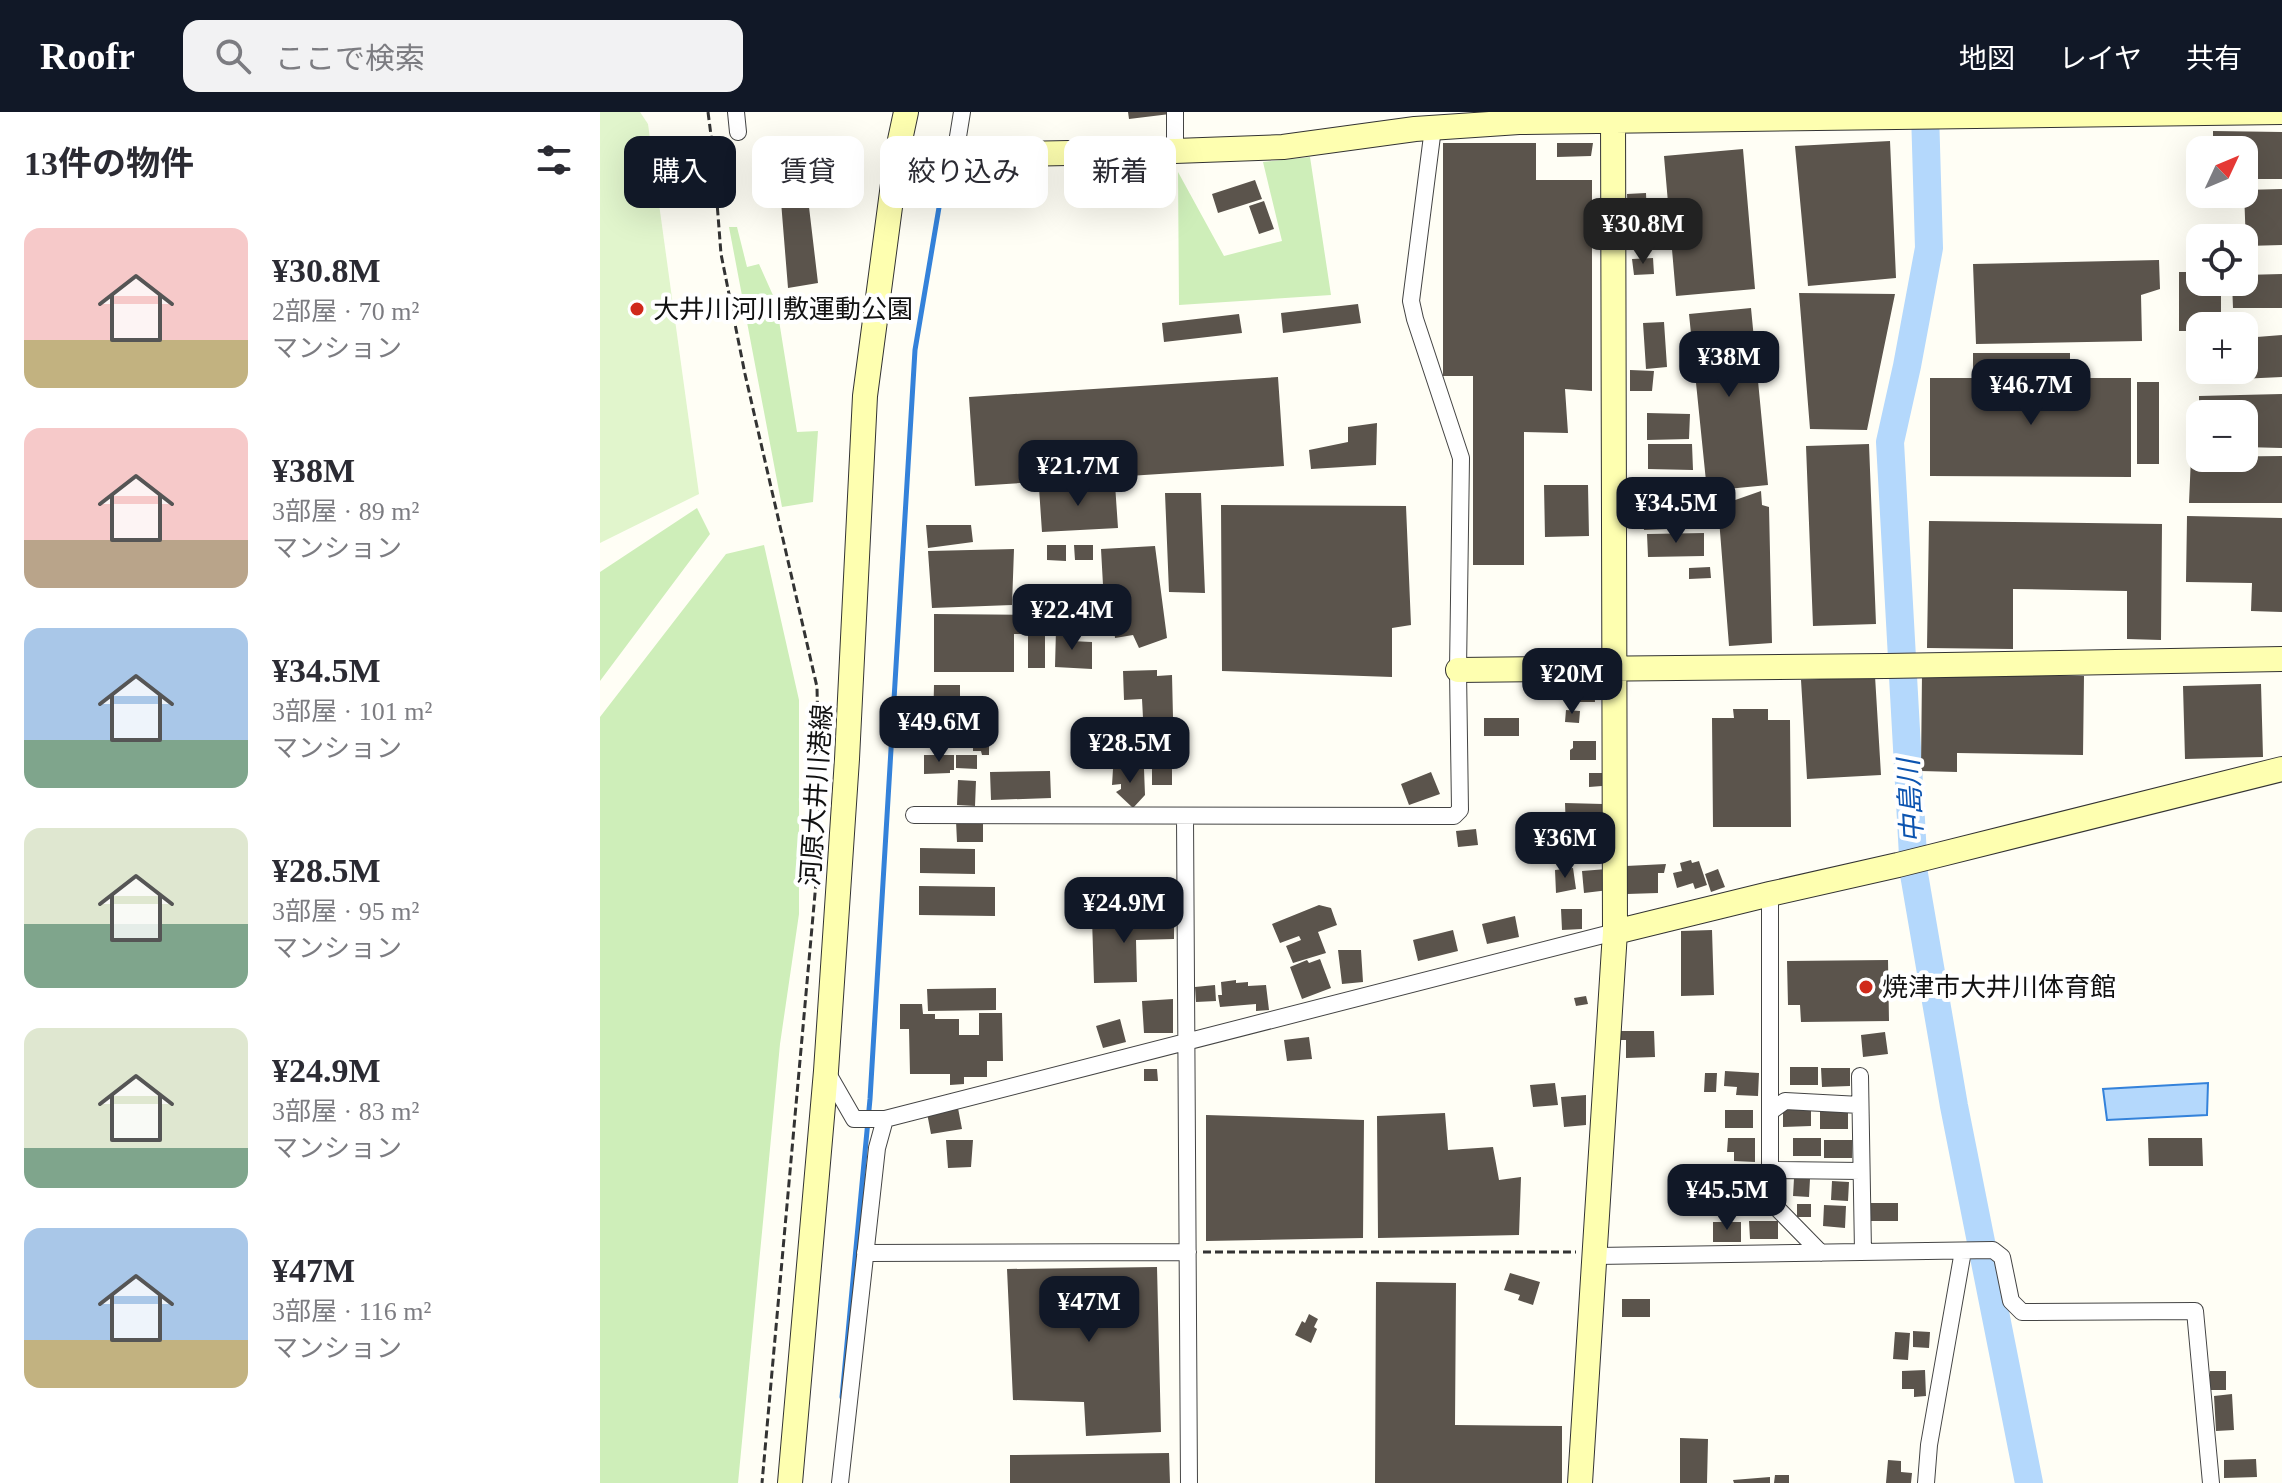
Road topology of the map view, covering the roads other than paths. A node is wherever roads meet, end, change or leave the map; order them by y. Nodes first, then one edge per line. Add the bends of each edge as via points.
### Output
1 (736, 112) edge
2 (906, 112) edge
3 (962, 112) edge
4 (1175, 112) edge
5 (2282, 112) edge
6 (1939, 116) edge
7 (1612, 117) edge
8 (1421, 123) edge
9 (738, 132) dead end
10 (901, 136) edge
11 (954, 136) edge
12 (1175, 136) edge
13 (1176, 151) edge
14 (890, 208) edge
15 (2282, 659) edge
16 (1615, 668) junction
17 (1458, 670) junction
18 (2282, 769) edge
19 (914, 815) dead end
20 (1185, 817) junction
21 (1770, 894) junction
22 (1615, 932) junction
23 (1188, 1041) junction
24 (826, 1071) junction
25 (1860, 1076) dead end
26 (1860, 1105) junction
27 (1770, 1112) junction
28 (882, 1119) junction
29 (1770, 1170) junction
30 (1861, 1171) junction
31 (1963, 1251) junction
32 (1188, 1252) junction
33 (1863, 1252) junction
34 (865, 1253) junction
35 (1821, 1253) junction
36 (1596, 1254) junction
37 (790, 1483) edge
38 (840, 1483) edge
39 (1189, 1483) edge
40 (1580, 1483) edge
41 (1926, 1483) edge
42 (2211, 1483) edge

1 - 9 street
2 - 10 street, 河原大井川港線
3 - 11 street
4 - 12 street
5 - 6 street
6 - 7 street
7 - 8 street
7 - 16 street
8 - 13 street via 1283,147
8 - 17 street via 1411,301 1461,458
14 - 24 street, 河原大井川港線 via 865,396
15 - 16 street
16 - 17 street
16 - 22 street
17 - 20 street via 1460,810 1454,816
18 - 21 street
19 - 20 street
20 - 23 street
21 - 22 street
21 - 27 street
22 - 23 street
22 - 36 street
23 - 28 street
23 - 32 street
24 - 28 street via 854,1119
24 - 37 street, 河原大井川港線
25 - 26 street
26 - 27 street via 1785,1101
26 - 30 street
27 - 29 street
28 - 34 street
29 - 30 street
29 - 35 street via 1770,1201
30 - 33 street
31 - 33 street
31 - 41 street
31 - 42 street via 1993,1250 2002,1257 2011,1301 2022,1312 2195,1311
32 - 34 street
32 - 39 street
33 - 35 street
34 - 38 street
35 - 36 street
36 - 40 street

